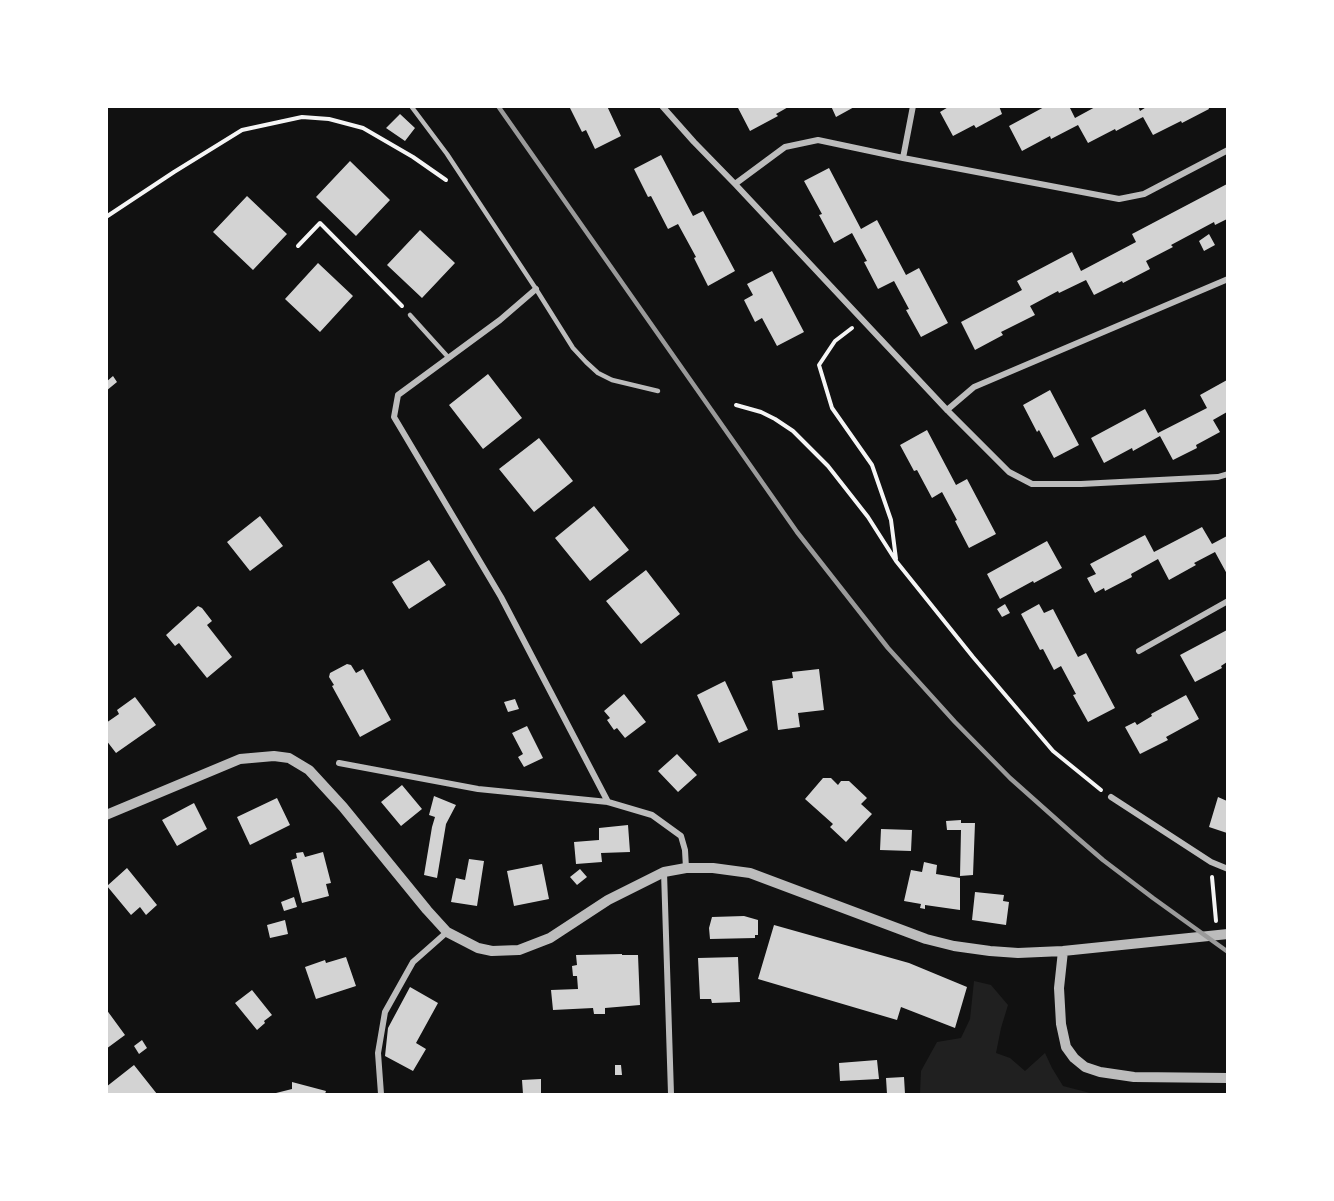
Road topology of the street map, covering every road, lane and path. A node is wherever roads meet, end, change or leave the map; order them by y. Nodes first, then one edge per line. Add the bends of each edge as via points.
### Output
1 (411, 106) edge
2 (662, 106) edge
3 (913, 106) edge
4 (1227, 150) edge
5 (903, 158) junction
6 (450, 183) dead end
7 (735, 184) junction
8 (106, 217) edge
9 (298, 246) dead end
10 (1227, 279) edge
11 (536, 289) junction
12 (410, 315) joint
13 (862, 320) junction
14 (448, 357) junction
15 (658, 391) dead end
16 (736, 405) dead end
17 (946, 410) junction
18 (1227, 474) edge
19 (896, 561) junction
20 (1227, 602) edge
21 (1139, 651) dead end
22 (339, 763) dead end
23 (1111, 797) joint
24 (608, 802) junction
25 (106, 815) edge
26 (1211, 862) junction
27 (686, 868) junction
28 (1227, 869) edge
29 (664, 872) junction
30 (447, 932) junction
31 (1222, 934) edge
32 (1063, 951) junction
33 (1227, 1078) edge
34 (381, 1095) edge
35 (671, 1095) edge

1 - 11 lane via 447,153
2 - 7 street
3 - 5 street
4 - 5 street via 1144,194 1119,199
5 - 7 street via 818,140 785,147
6 - 8 path via 363,128 302,117 242,130
7 - 13 street
9 - 12 path via 320,223
10 - 17 street via 974,387
11 - 14 street
11 - 15 lane via 586,363 612,380
12 - 14 lane
13 - 17 street
13 - 19 path via 835,340 819,365 832,408 872,465 891,520
14 - 24 street via 398,395 394,417 501,597
16 - 19 path via 760,412 793,431 845,487
17 - 18 street via 1009,472 1032,484
19 - 23 path via 1043,739
20 - 21 street
22 - 24 street via 478,789
23 - 26 street
24 - 27 street via 652,815 681,836
25 - 30 street via 240,759 289,758 309,770 344,807
26 - 28 street
26 - 31 path
27 - 29 street
27 - 32 street via 750,873 954,946 1018,953
29 - 30 street via 608,900 550,938 519,950 478,948
29 - 35 street
30 - 34 street via 413,962 385,1012 378,1053
31 - 32 street
32 - 33 street via 1061,1024 1066,1047 1084,1067 1134,1077

